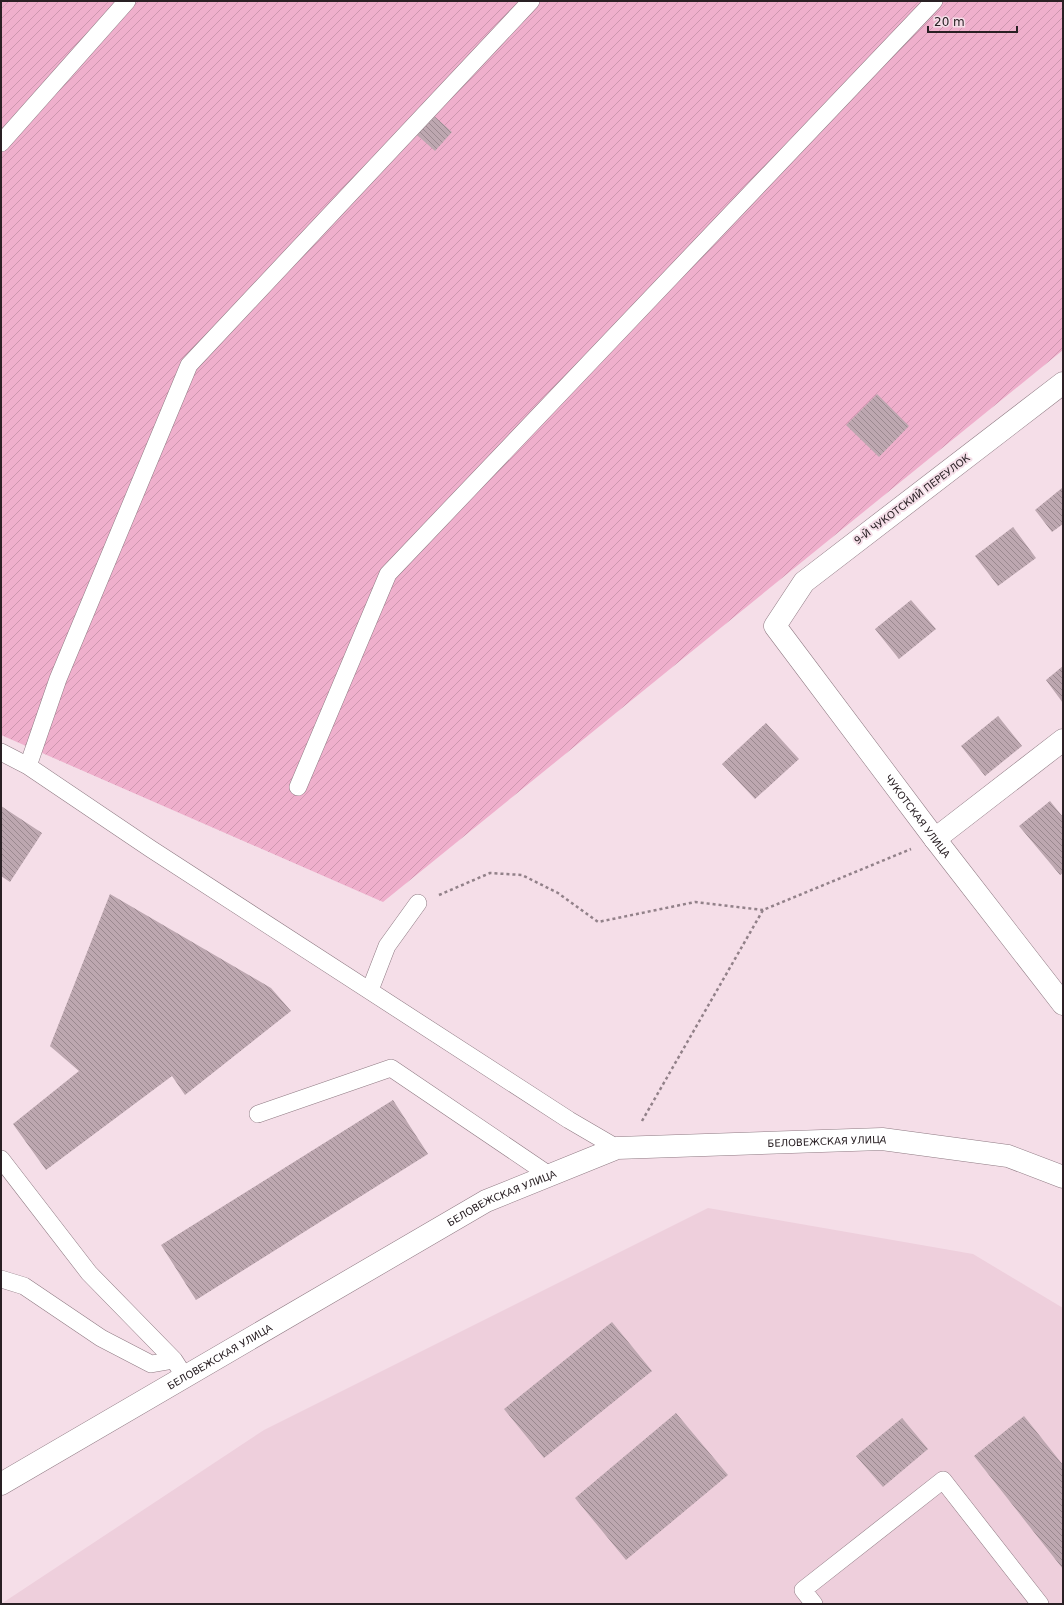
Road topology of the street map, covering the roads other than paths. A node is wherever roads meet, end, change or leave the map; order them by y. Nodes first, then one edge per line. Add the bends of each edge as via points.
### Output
1 (127, 1) edge
2 (531, 1) edge
3 (934, 1) edge
4 (1, 143) edge
5 (1063, 383) edge
6 (775, 626) joint
7 (1063, 740) edge
8 (1, 752) edge
9 (28, 766) junction
10 (298, 787) dead end
11 (935, 839) junction
12 (418, 903) road end
13 (370, 990) junction
14 (1063, 1004) edge
15 (258, 1114) dead end
16 (622, 1148) junction
17 (1, 1159) edge
18 (549, 1175) junction
19 (1063, 1177) edge
20 (1, 1279) edge
21 (179, 1368) junction
22 (1, 1484) edge
23 (814, 1604) edge
24 (1040, 1604) edge

1 - 4 lane
2 - 9 lane via 190,365 58,679
3 - 10 lane via 388,574
5 - 6 street, 9-Й ЧУКОТСКИЙ ПЕРЕУЛОК via 804,582
6 - 11 street, ЧУКОТСКАЯ УЛИЦА
7 - 11 street
8 - 9 lane
9 - 13 lane via 151,849
11 - 14 street, ЧУКОТСКАЯ УЛИЦА
12 - 13 lane via 387,946
13 - 16 lane via 569,1120
15 - 18 lane via 391,1068
16 - 18 street, БЕЛОВЕЖСКАЯ УЛИЦА
16 - 19 street, БЕЛОВЕЖСКАЯ УЛИЦА via 882,1139 1008,1156
17 - 21 lane via 89,1273
18 - 21 street, БЕЛОВЕЖСКАЯ УЛИЦА via 486,1201
20 - 21 lane via 24,1286 101,1338 151,1364
21 - 22 street, БЕЛОВЕЖСКАЯ УЛИЦА
23 - 24 lane via 803,1590 943,1480

